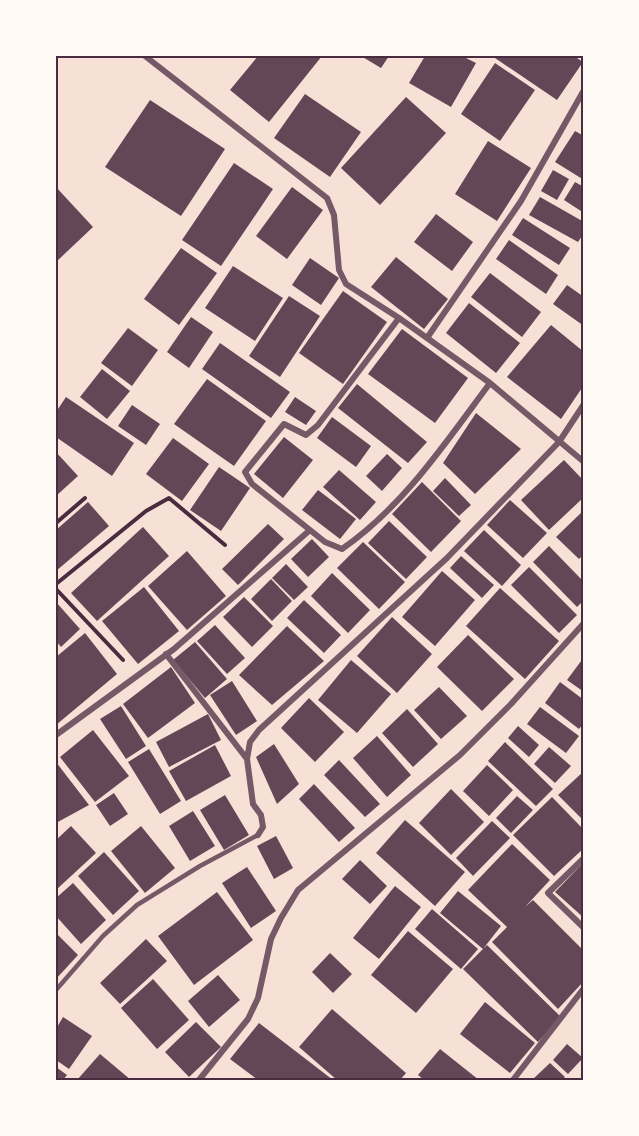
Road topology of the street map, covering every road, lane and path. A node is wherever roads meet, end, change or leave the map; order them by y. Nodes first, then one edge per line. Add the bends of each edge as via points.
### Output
1 (145, 56) edge
2 (584, 90) edge
3 (399, 318) junction
4 (427, 338) junction
5 (490, 383) junction
6 (584, 404) edge
7 (559, 442) junction
8 (584, 462) edge
9 (85, 498) dead end
10 (56, 523) edge
11 (310, 530) junction
12 (225, 545) dead end
13 (56, 586) edge
14 (584, 623) edge
15 (166, 654) junction
16 (138, 675) junction
17 (56, 735) edge
18 (247, 759) junction
19 (258, 835) joint
20 (584, 858) edge
21 (584, 928) edge
22 (584, 988) edge
23 (56, 990) edge
24 (199, 1080) edge
25 (513, 1080) edge

1 - 3 street via 327,198 334,215 339,270 346,284
2 - 4 street via 521,201
3 - 4 street
3 - 11 street via 318,425 306,435 284,424 245,472 252,484
4 - 5 street
5 - 7 street
5 - 11 street via 417,480 352,542 342,549
6 - 7 street
7 - 8 street
7 - 18 street via 447,558 259,730 250,742
9 - 10 path
11 - 15 street
12 - 13 path via 169,498 146,511
13 - 16 path
14 - 24 street via 460,755 298,890 271,939 258,998 248,1019
15 - 16 street
15 - 18 street
16 - 17 street
18 - 19 street via 253,804 263,827
19 - 23 lane via 137,905 103,936
20 - 21 street via 548,893
22 - 25 street

